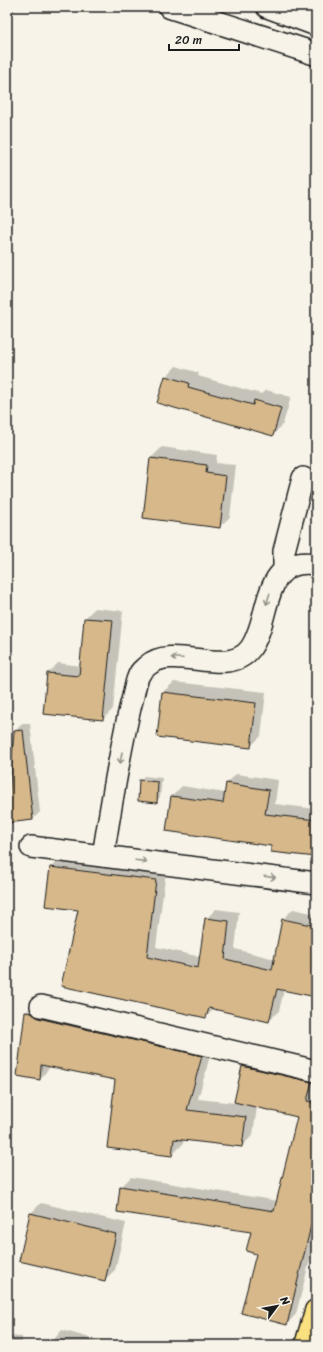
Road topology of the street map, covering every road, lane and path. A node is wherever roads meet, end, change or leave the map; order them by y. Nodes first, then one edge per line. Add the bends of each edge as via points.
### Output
1 (15, 7) edge
2 (170, 7) edge
3 (267, 7) edge
4 (7, 16) edge
5 (316, 25) edge
6 (316, 54) edge
7 (303, 478) dead end
8 (316, 564) edge
9 (284, 570) junction
10 (31, 847) dead end
11 (103, 856) junction
12 (316, 882) edge
13 (41, 1006) dead end
14 (316, 1071) edge
15 (316, 1311) edge
16 (306, 1345) edge

1 - 4 path
2 - 6 street
3 - 5 street
7 - 9 street via 284,551
8 - 9 street via 302,563
9 -> 11 street via 273,583 258,633 244,654 236,659 222,661 163,658 147,665 140,673 128,716
10 - 11 street
11 -> 12 street
13 - 14 street
15 - 16 main road

